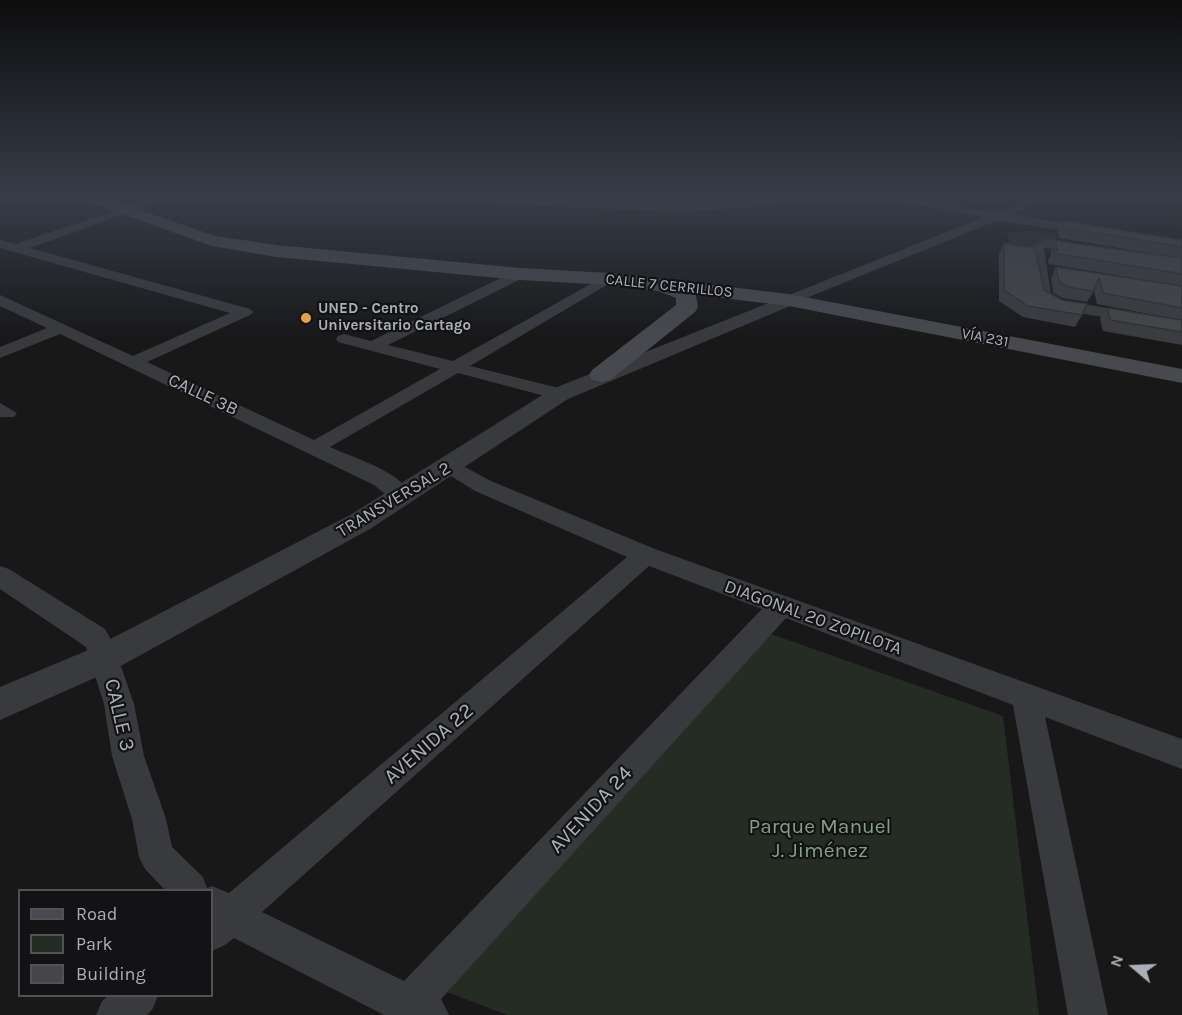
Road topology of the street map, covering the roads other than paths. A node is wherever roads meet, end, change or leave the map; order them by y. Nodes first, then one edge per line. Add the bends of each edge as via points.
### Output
1 (6, 245) edge
2 (25, 245) edge
3 (238, 245) edge
4 (921, 245) edge
5 (1038, 245) edge
6 (1053, 245) edge
7 (17, 248) junction
8 (1093, 250) edge
9 (0, 254) edge
10 (1039, 269) junction
11 (1061, 273) edge
12 (520, 274) junction
13 (610, 279) junction
14 (661, 285) junction
15 (0, 300) edge
16 (789, 300) junction
17 (1182, 326) edge
18 (62, 328) junction
19 (344, 339) dead end
20 (374, 346) junction
21 (0, 353) edge
22 (133, 362) junction
23 (457, 367) junction
24 (601, 375) junction
25 (1182, 376) edge
26 (560, 394) junction
27 (314, 448) junction
28 (450, 466) junction
29 (402, 496) junction
30 (646, 555) junction
31 (0, 576) edge
32 (781, 606) junction
33 (105, 658) junction
34 (1026, 697) junction
35 (0, 704) edge
36 (1182, 754) edge
37 (188, 889) edge
38 (218, 918) edge
39 (137, 997) edge
40 (414, 1012) edge
41 (116, 1015) edge
42 (1088, 1015) edge

1 - 7 street
2 - 7 street
3 - 12 main road, CALLE 7 CERRILLOS
4 - 16 street
5 - 10 street
6 - 8 street
7 - 9 street
7 - 22 street via 245,312
10 - 11 street
10 - 17 street via 1044,296 1056,304
12 - 13 main road, CALLE 7 CERRILLOS
12 - 20 street
13 - 14 main road, CALLE 7 CERRILLOS
13 - 23 street
14 - 16 main road, CALLE 7 CERRILLOS
14 - 24 main road via 687,295 687,307
15 - 18 street, CALLE 3B
16 - 24 street, TRANSVERSAL 2
16 - 25 main road, VÍA 231
18 - 21 street
18 - 22 street, CALLE 3B
19 - 20 street
20 - 23 street
22 - 27 street, CALLE 3B
23 - 26 street
23 - 27 street
24 - 26 street, TRANSVERSAL 2
26 - 28 street, TRANSVERSAL 2
27 - 29 street, CALLE 3B via 382,480
28 - 29 street, TRANSVERSAL 2
28 - 30 street, DIAGONAL 20 ZOPILOTA via 483,486
29 - 33 street, TRANSVERSAL 2
30 - 32 street, DIAGONAL 20 ZOPILOTA
30 - 38 street, AVENIDA 22
31 - 33 street, CALLE 3 via 95,637
32 - 34 street, DIAGONAL 20 ZOPILOTA
32 - 40 street, AVENIDA 24
33 - 35 street, TRANSVERSAL 2
33 - 37 street, CALLE 3 via 157,857
34 - 36 street, DIAGONAL 20 ZOPILOTA
34 - 42 street
38 - 40 street
39 - 41 street

